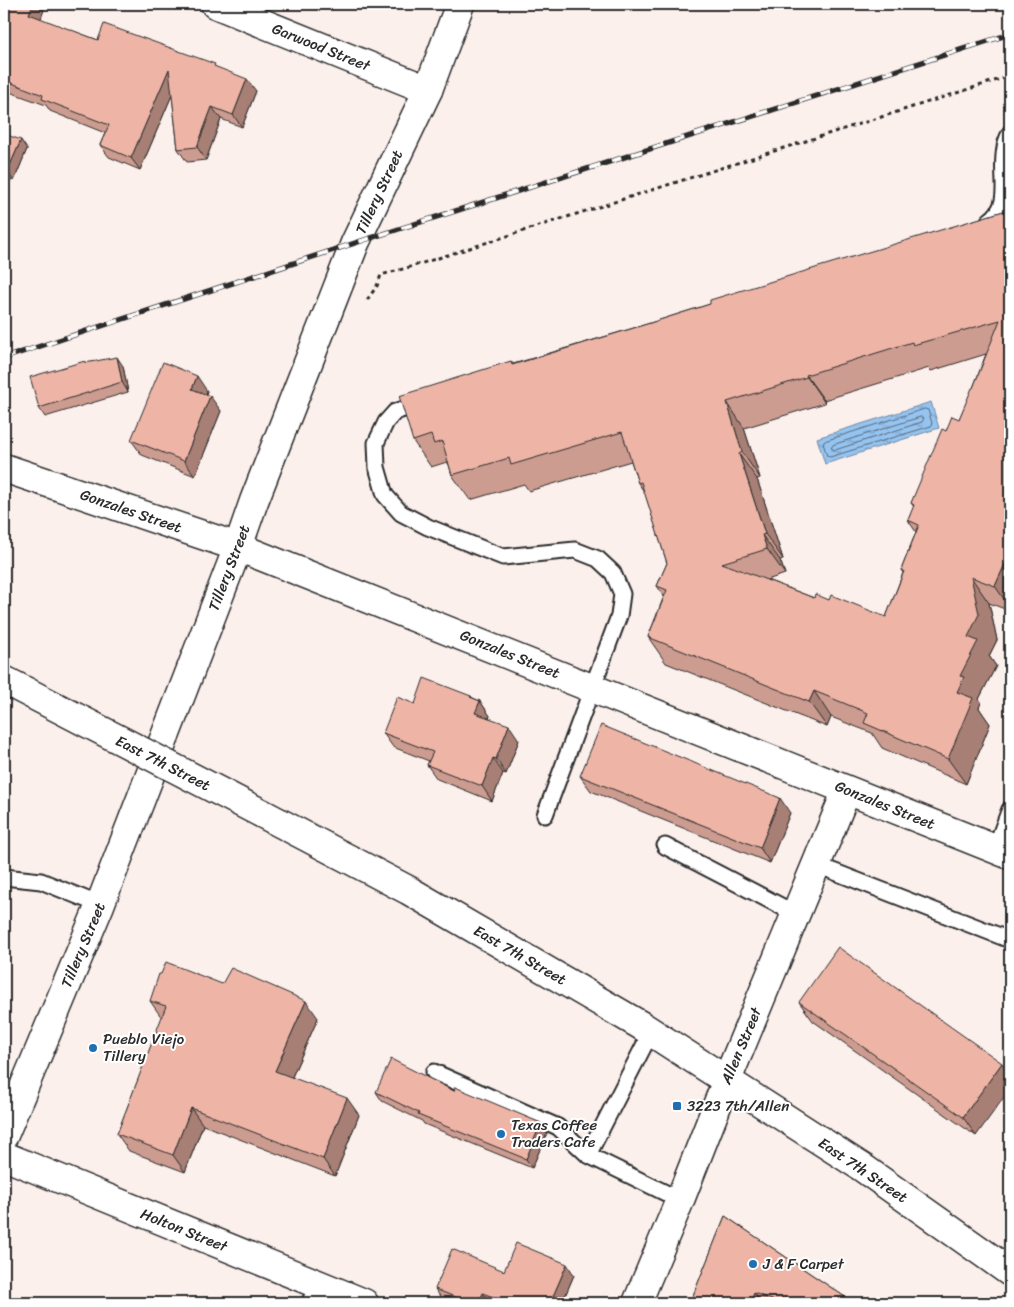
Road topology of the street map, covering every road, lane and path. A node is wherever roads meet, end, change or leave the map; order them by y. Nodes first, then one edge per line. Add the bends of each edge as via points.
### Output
1 (215, 4) edge
2 (460, 4) edge
3 (1010, 76) edge
4 (428, 90) junction
5 (1010, 133) edge
6 (971, 227) edge
7 (381, 275) dead end
8 (438, 399) edge
9 (4, 468) edge
10 (238, 547) junction
11 (4, 680) edge
12 (593, 687) junction
13 (847, 790) junction
14 (1010, 809) edge
15 (545, 815) dead end
16 (665, 846) dead end
17 (1003, 852) edge
18 (817, 865) junction
19 (4, 877) edge
20 (100, 905) junction
21 (796, 914) junction
22 (1010, 940) edge
23 (651, 1032) junction
24 (434, 1072) dead end
25 (727, 1080) junction
26 (4, 1134) edge
27 (588, 1155) junction
28 (4, 1156) edge
29 (680, 1200) junction
30 (1010, 1272) edge
31 (314, 1294) edge
32 (364, 1303) edge
33 (637, 1303) edge

1 - 4 street, Garwood Street
2 - 4 street, Tillery Street
3 - 7 path
4 - 10 street, Tillery Street via 356,243
5 - 6 lane via 1004,148 1010,183 1008,208 1001,216
8 - 12 lane via 395,412 386,422 376,443 377,466 385,495 401,513 503,557 575,550 598,559 614,573 622,594 619,616
9 - 10 street, Gonzales Street
10 - 12 street, Gonzales Street
10 - 20 street, Tillery Street
11 - 23 street, East 7th Street, bridge via 408,890
12 - 13 street, Gonzales Street
12 - 15 lane
13 - 17 street, Gonzales Street
13 - 18 street, Allen Street
14 - 17 lane
16 - 21 lane
18 - 21 street, Allen Street
18 - 22 lane
19 - 20 lane via 41,880
20 - 26 street, Tillery Street
21 - 25 street, Allen Street
23 - 25 street, East 7th Street
23 - 27 lane
24 - 27 lane via 558,1127
25 - 29 street, Allen Street
25 - 30 street, East 7th Street via 863,1168
27 - 29 lane
28 - 31 street, Holton Street
29 - 33 street, Allen Street
31 - 32 street, Holton Street

